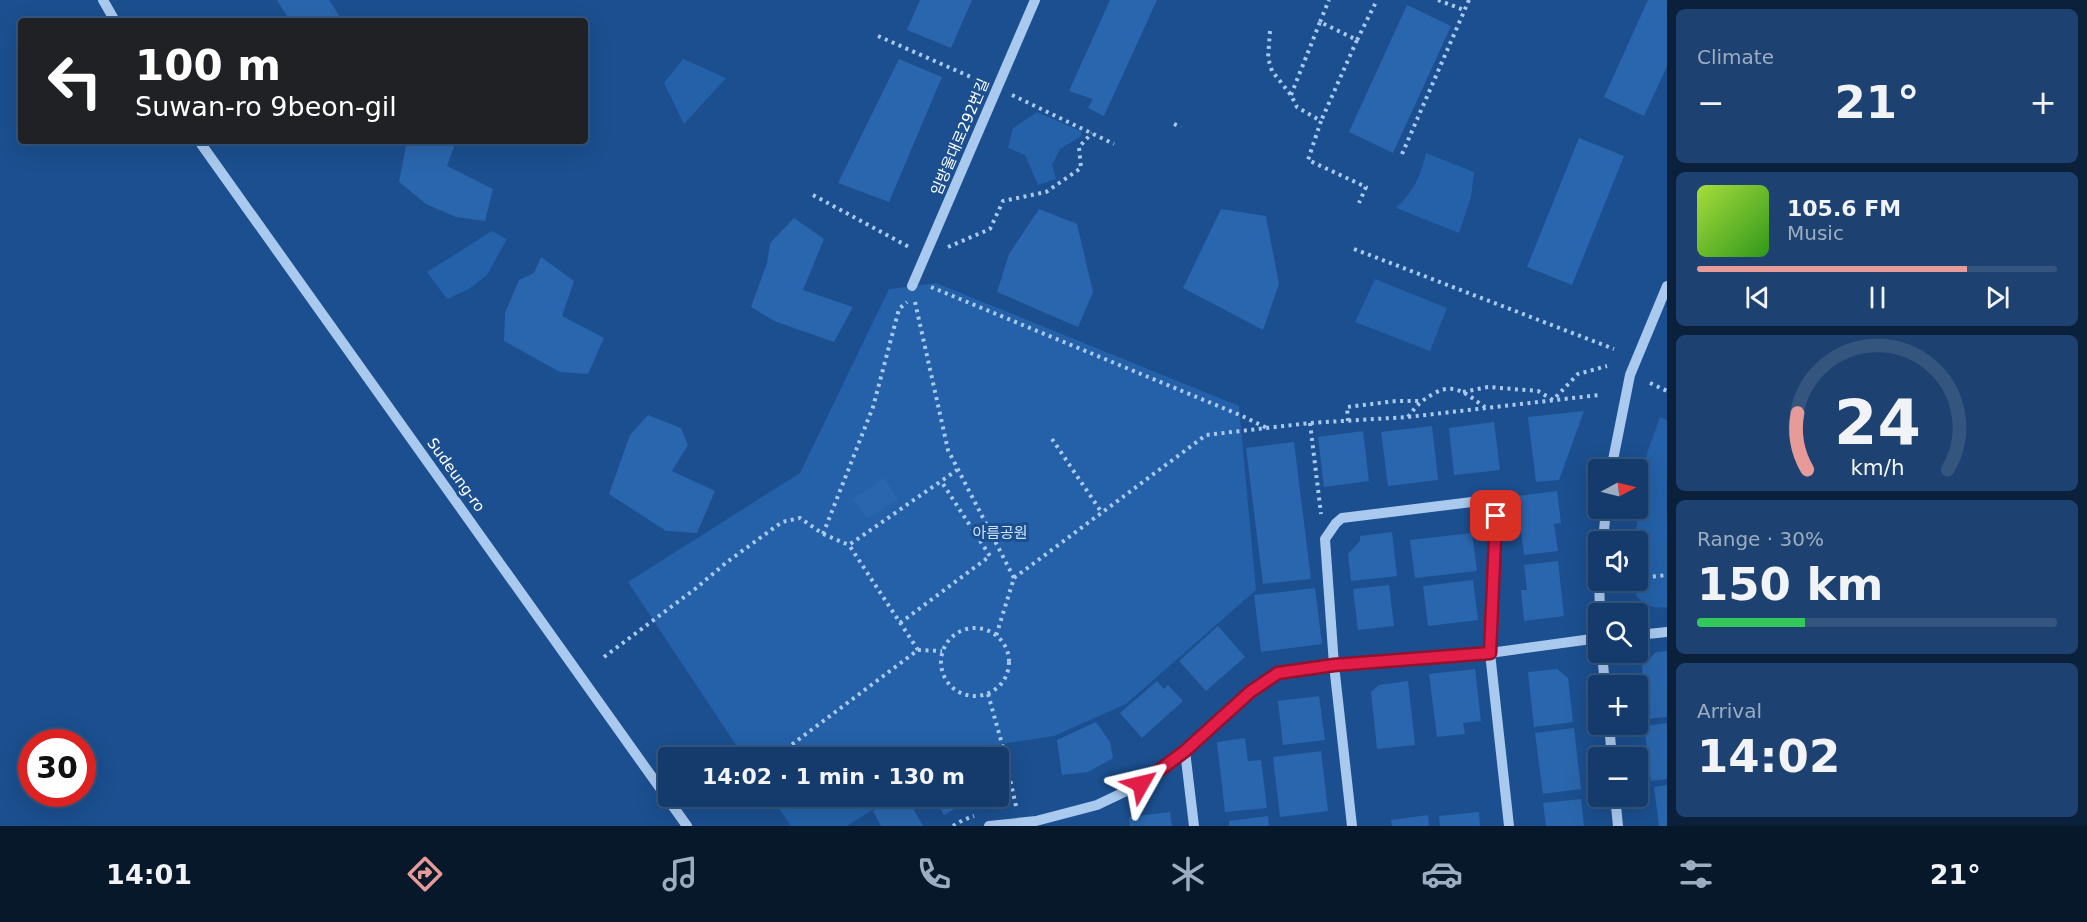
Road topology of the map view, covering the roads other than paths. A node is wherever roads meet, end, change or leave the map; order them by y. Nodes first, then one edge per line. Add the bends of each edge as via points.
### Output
1 (103, 0) edge
2 (1035, 0) edge
3 (113, 18) edge
4 (202, 144) edge
5 (913, 283) road end
6 (1667, 286) edge
7 (1613, 459) edge
8 (1667, 632) edge
9 (1648, 634) edge
10 (1588, 640) edge
11 (1490, 653) junction
12 (1334, 665) junction
13 (1185, 751) junction
14 (1616, 807) edge
15 (1036, 824) edge
16 (687, 826) edge
17 (989, 826) edge
18 (1194, 826) edge
19 (1352, 826) edge
20 (1509, 826) edge
21 (1618, 826) edge

1 - 3 street
2 - 5 street, 임방울대로292번길
4 - 16 street, Sudeung-ro
6 - 7 street via 1629,375
8 - 9 street
10 - 11 street
11 - 12 street
11 - 12 street via 1496,516 1491,505 1480,501 1342,518 1336,523 1325,539
11 - 20 street
12 - 13 street via 1278,673 1250,692
12 - 19 street
13 - 15 street via 1141,784 1097,805
13 - 18 street
14 - 21 street
15 - 17 street

